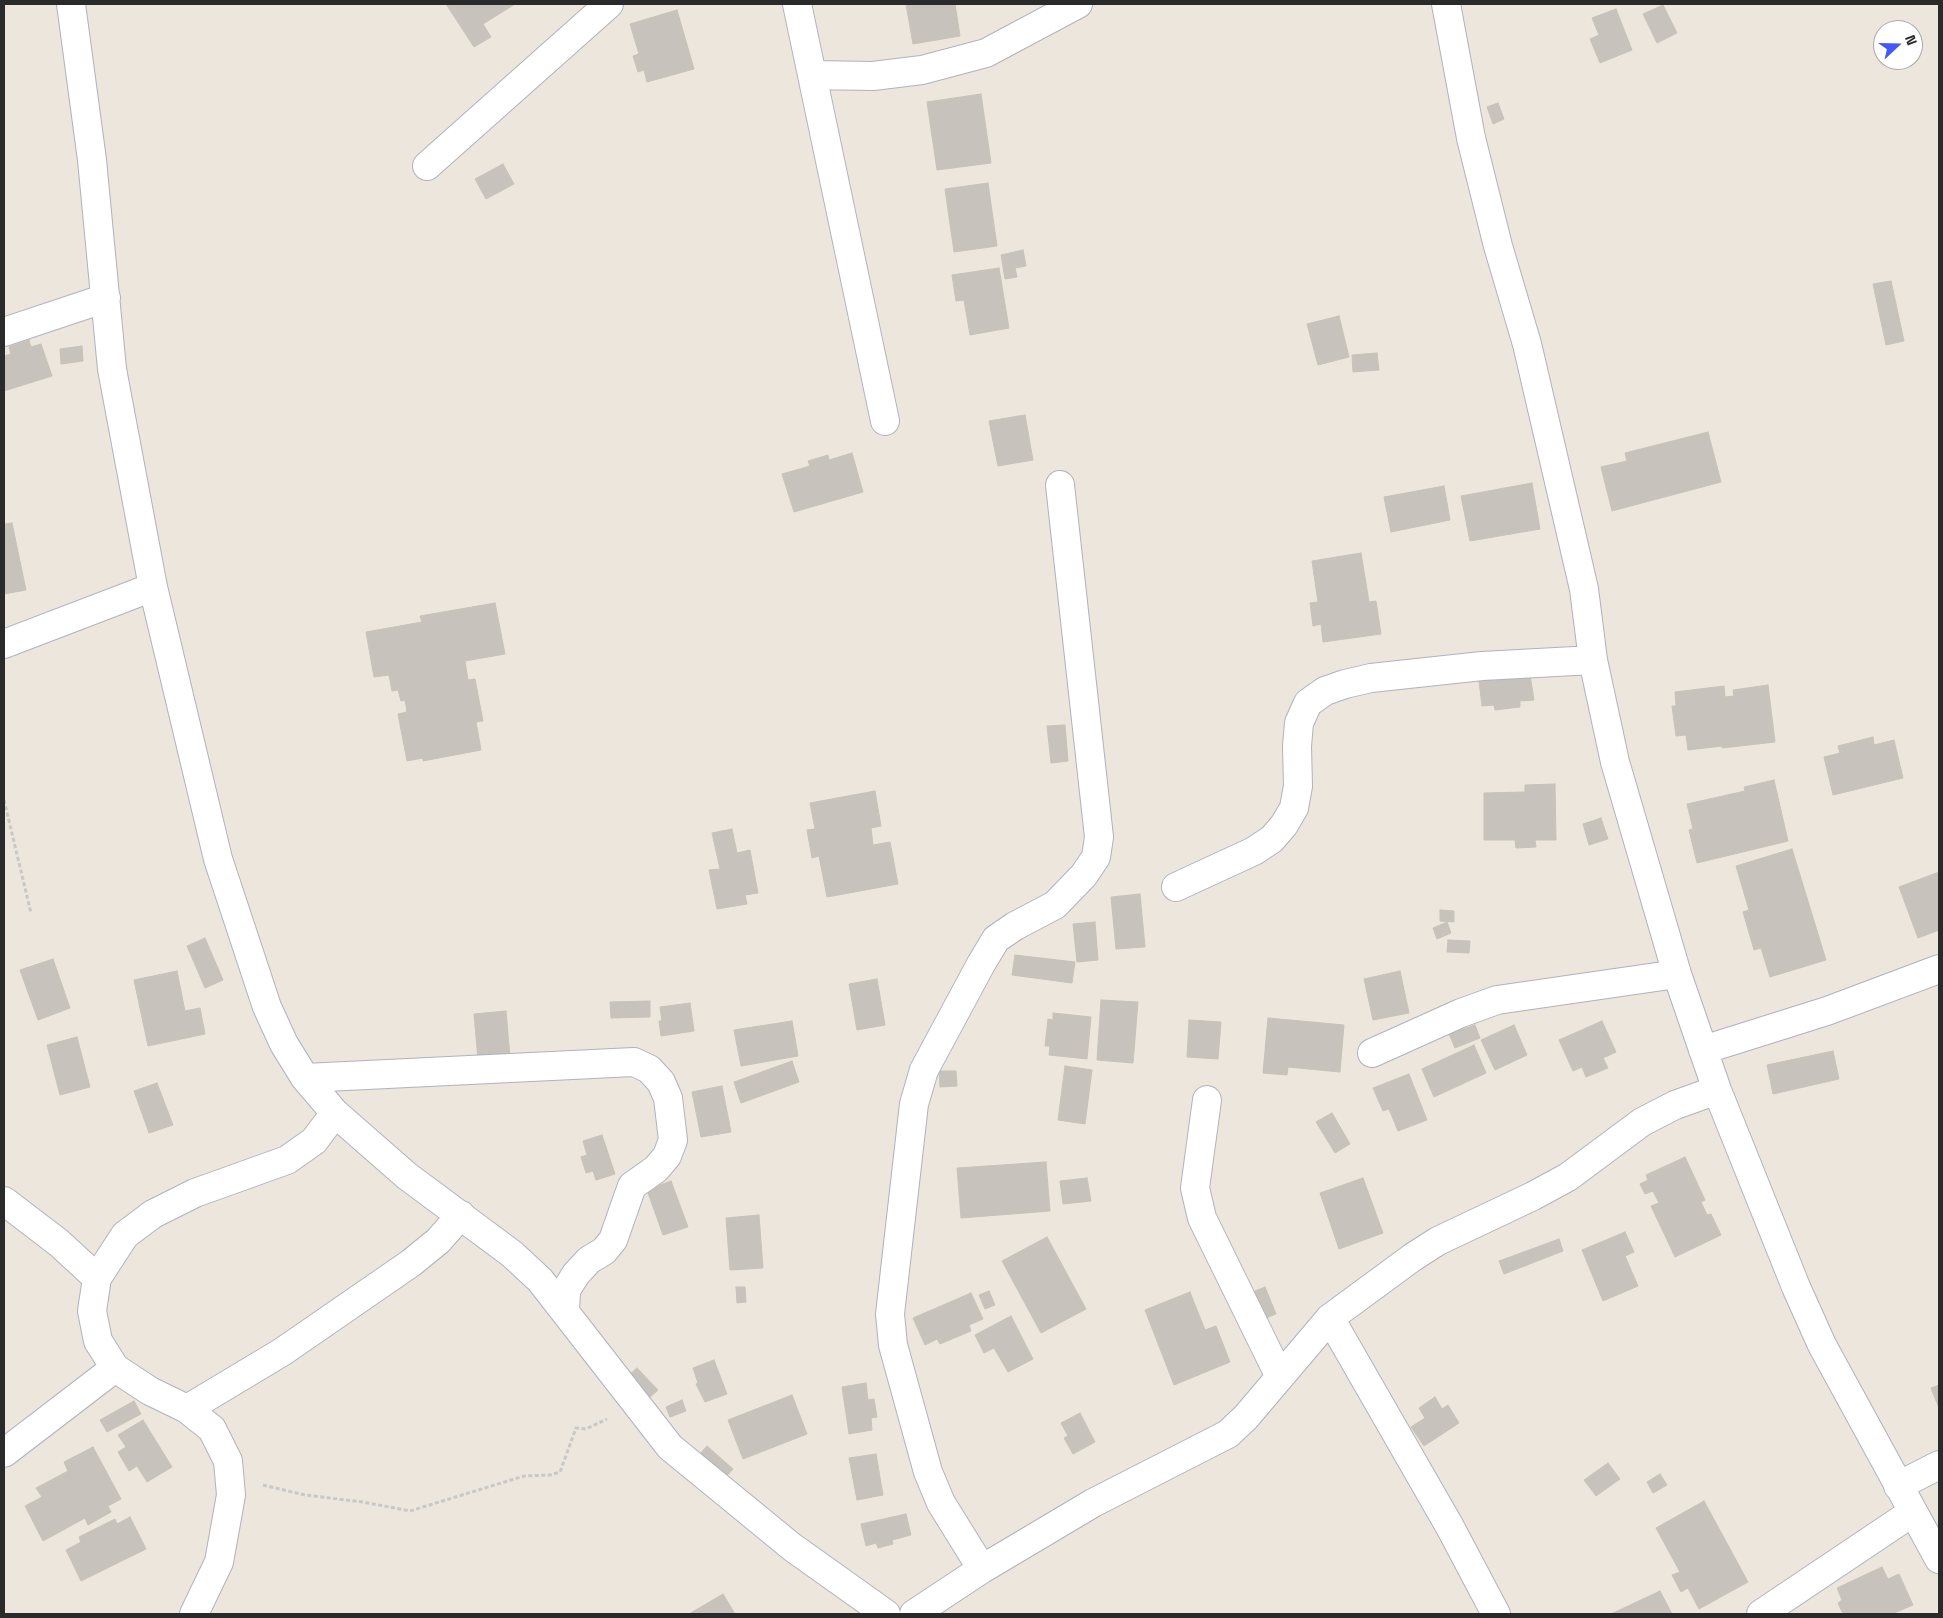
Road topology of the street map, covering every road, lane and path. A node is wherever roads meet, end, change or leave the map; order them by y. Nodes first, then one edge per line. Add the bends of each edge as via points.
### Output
1 (71, 4) edge
2 (609, 4) edge
3 (797, 4) edge
4 (1078, 4) edge
5 (1446, 4) edge
6 (812, 74) junction
7 (427, 166) dead end
8 (106, 298) junction
9 (4, 332) edge
10 (885, 421) dead end
11 (1060, 485) dead end
12 (153, 587) junction
13 (4, 644) edge
14 (1593, 660) junction
15 (4, 800) edge
16 (1176, 887) dead end
17 (31, 913) dead end
18 (1939, 969) edge
19 (1677, 974) junction
20 (1703, 1050) junction
21 (1372, 1053) dead end
22 (305, 1078) junction
23 (1717, 1090) junction
24 (1207, 1100) dead end
25 (335, 1113) junction
26 (4, 1201) edge
27 (461, 1216) junction
28 (97, 1278) junction
29 (565, 1312) junction
30 (1330, 1318) junction
31 (115, 1368) junction
32 (1280, 1377) junction
33 (637, 1404) junction
34 (188, 1409) junction
35 (4, 1453) edge
36 (1939, 1465) edge
37 (229, 1477) junction
38 (1898, 1486) junction
39 (1913, 1512) junction
40 (1939, 1559) edge
41 (982, 1569) junction
42 (194, 1614) edge
43 (886, 1614) edge
44 (914, 1614) edge
45 (1496, 1614) edge
46 (1761, 1614) edge

1 - 8 street
2 - 7 street
3 - 6 street
4 - 6 street via 986,53 922,70 873,76
5 - 14 street via 1474,146 1498,246 1527,344 1584,590
6 - 10 street
8 - 9 street
8 - 12 street via 112,369
11 - 41 street via 1099,837 1096,857 1084,875 1055,905 996,939 924,1070 914,1104 890,1314 893,1345 928,1472 941,1503
12 - 13 street
12 - 22 street via 218,859 267,1007
14 - 16 street via 1482,666 1371,678 1325,691 1308,703 1299,723 1298,786 1294,808 1284,825 1272,839 1254,851
14 - 19 street via 1622,787
15 - 17 path
18 - 20 street via 1826,1012
19 - 20 street
19 - 21 street via 1498,1000
20 - 23 street
22 - 25 street
22 - 29 street via 634,1062 649,1069 661,1082 668,1098 673,1140 667,1156 656,1169 632,1186 612,1240 604,1251 589,1260 576,1274 566,1290
23 - 30 street via 1674,1105 1642,1122 1568,1177 1438,1241
23 - 38 street via 1822,1345
24 - 32 street via 1195,1188 1202,1218
25 - 27 street via 407,1176
25 - 28 street via 314,1141 287,1160 195,1193 153,1214 125,1235
26 - 28 street via 59,1243
27 - 29 street via 512,1254 540,1280
27 - 34 street via 411,1264 282,1352
28 - 31 street via 92,1311 98,1341
29 - 33 street
30 - 32 street
30 - 45 street
31 - 34 street via 150,1391
31 - 35 street
32 - 41 street via 1228,1434 1093,1503
33 - 37 path via 586,1429 576,1428 560,1472 524,1476 410,1511 305,1495
33 - 43 street via 670,1447 792,1547
34 - 37 street via 212,1429 228,1461
36 - 38 street
37 - 42 street via 231,1495 219,1562
38 - 39 street
39 - 40 street
39 - 46 street
41 - 44 street

